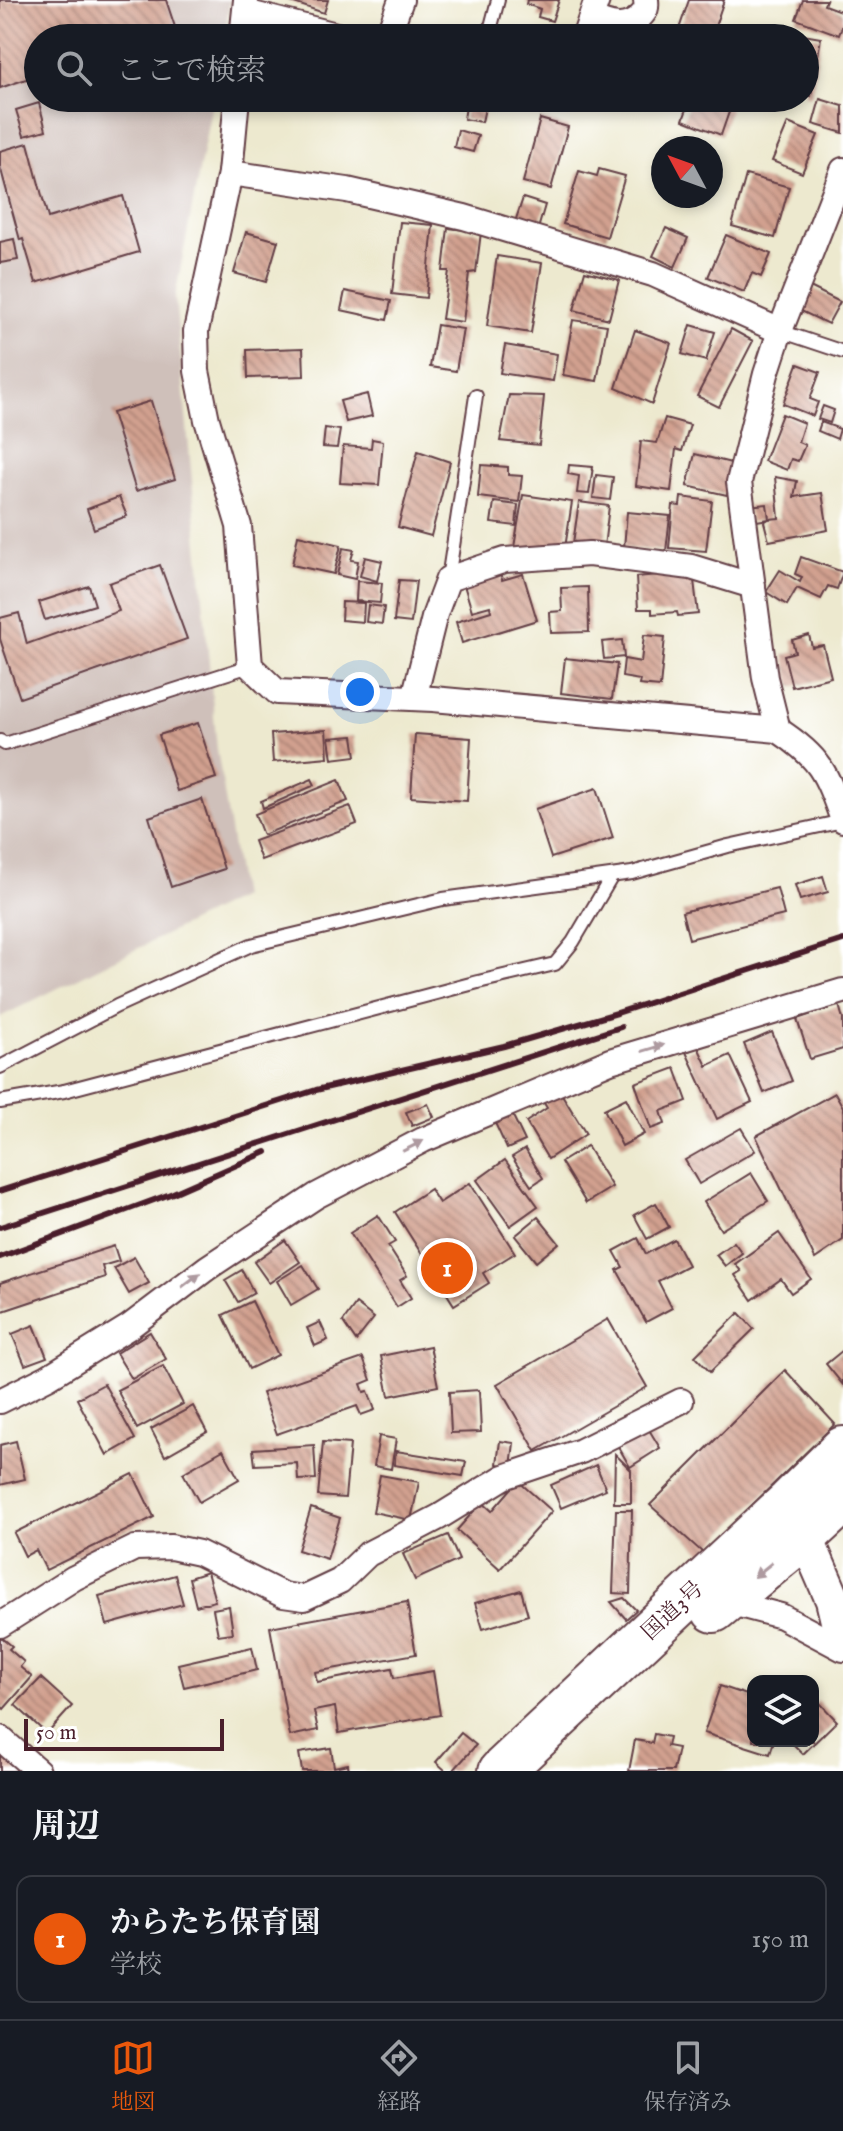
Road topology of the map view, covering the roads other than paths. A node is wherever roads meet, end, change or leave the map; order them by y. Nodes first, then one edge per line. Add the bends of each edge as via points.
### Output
1 (401, 0) edge
2 (498, 0) edge
3 (646, 0) edge
4 (246, 6) edge
5 (303, 24) edge
6 (392, 24) edge
7 (492, 24) edge
8 (633, 24) edge
9 (236, 112) edge
10 (843, 170) edge
11 (230, 173) junction
12 (780, 331) junction
13 (843, 352) edge
14 (476, 396) dead end
15 (448, 579) junction
16 (753, 586) junction
17 (250, 666) junction
18 (414, 698) junction
19 (778, 730) junction
20 (0, 741) edge
21 (843, 820) edge
22 (612, 876) junction
23 (843, 991) edge
24 (0, 1067) edge
25 (0, 1102) edge
26 (0, 1401) edge
27 (681, 1401) dead end
28 (843, 1449) edge
29 (843, 1501) edge
30 (813, 1518) edge
31 (724, 1601) junction
32 (0, 1625) edge
33 (843, 1642) edge
34 (843, 1649) edge
35 (0, 1738) edge
36 (38, 1771) edge
37 (501, 1771) edge
38 (539, 1771) edge

1 - 6 street
2 - 7 lane
3 - 8 street via 644,13
4 - 5 street
9 - 11 street
10 - 12 street
11 - 12 street via 347,190 464,217 653,274
11 - 17 street via 196,331 197,371 239,526
12 - 13 lane
12 - 16 street via 739,482
14 - 15 lane
15 - 16 street via 505,560 589,554 691,567
15 - 18 street
16 - 19 street
17 - 18 street via 277,692
17 - 20 lane via 5,744
18 - 19 street
19 - 21 street via 805,748 827,774
21 - 22 lane
22 - 24 lane via 443,899 251,945
22 - 25 lane via 555,964 64,1091
26 -> 23 street via 129,1327 316,1196 423,1140 610,1061
27 - 32 street via 581,1451 504,1477 368,1554 340,1581 304,1598 283,1595 199,1553 135,1548 74,1578
28 - 30 highway, 国道3号
29 - 30 highway, 国道3号
30 -> 31 highway, 国道3号
30 - 33 street
30 - 37 highway, 国道3号
31 - 34 street via 781,1616
31 - 38 highway, 国道3号
35 - 36 street

